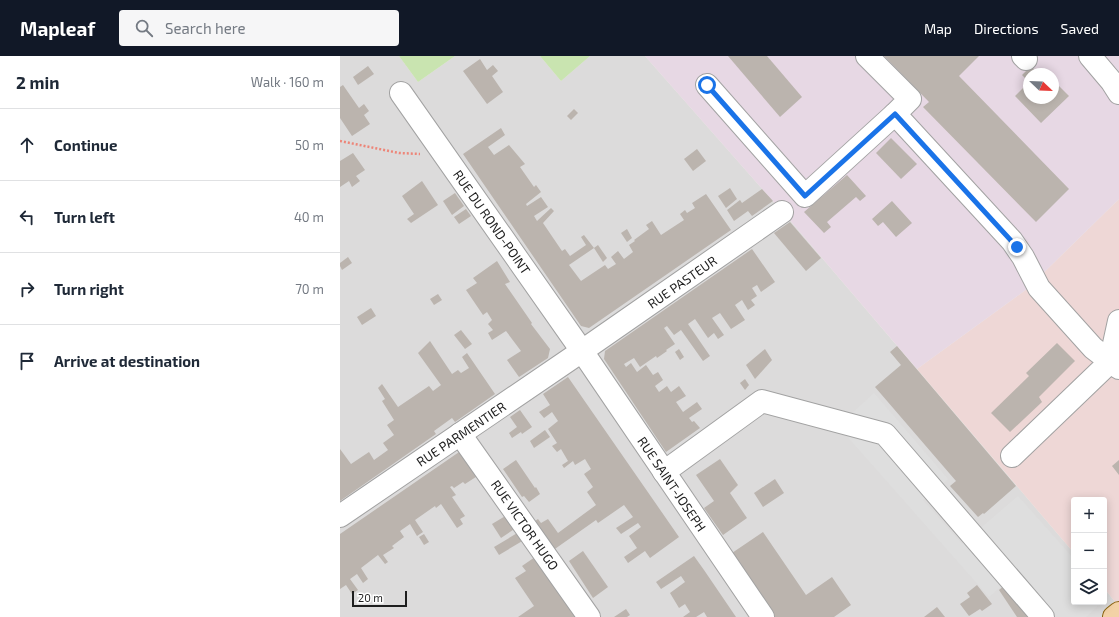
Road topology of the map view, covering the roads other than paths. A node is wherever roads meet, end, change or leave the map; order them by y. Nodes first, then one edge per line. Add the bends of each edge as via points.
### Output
1 (867, 56) edge
2 (1090, 56) edge
3 (707, 85) dead end
4 (1119, 93) edge
5 (401, 94) dead end
6 (895, 114) junction
7 (782, 212) dead end
8 (1119, 321) edge
9 (582, 351) junction
10 (1114, 365) edge
11 (460, 434) junction
12 (1012, 456) dead end
13 (664, 472) junction
14 (340, 516) edge
15 (1119, 613) edge
16 (589, 617) edge
17 (763, 617) edge
18 (1043, 617) edge
19 (1114, 617) edge

1 - 6 street via 910,99
2 - 4 street
3 - 6 street via 805,196
5 - 9 street, RUE DU ROND-POINT
6 - 10 street via 1012,241 1039,288 1094,348
7 - 9 street, RUE PASTEUR
8 - 10 street
9 - 11 street, RUE PARMENTIER
9 - 13 street, RUE SAINT-JOSEPH
10 - 12 street
11 - 14 street, RUE PARMENTIER
11 - 16 street, RUE VICTOR HUGO
13 - 17 street, RUE SAINT-JOSEPH
13 - 18 street via 762,401 885,434
15 - 19 main road

